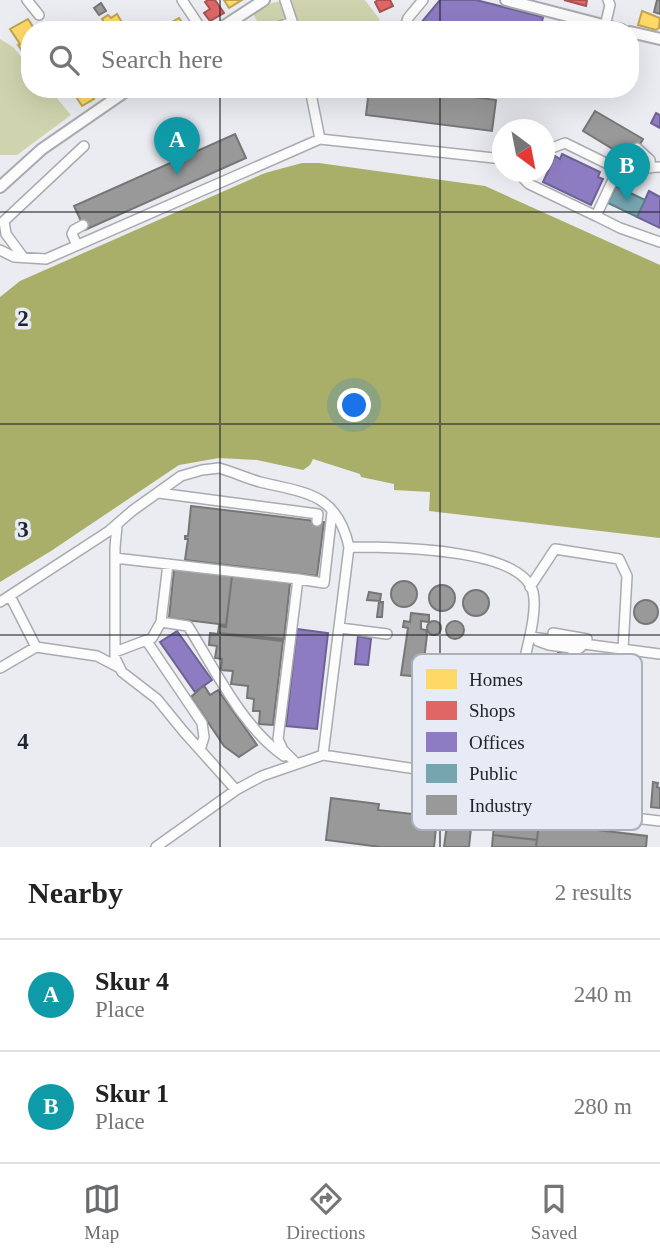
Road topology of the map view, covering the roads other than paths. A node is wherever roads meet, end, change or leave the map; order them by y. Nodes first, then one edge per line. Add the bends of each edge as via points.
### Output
1 (27, 0) edge
2 (182, 0) edge
3 (264, 0) edge
4 (285, 0) edge
5 (423, 0) edge
6 (506, 0) edge
7 (608, 0) edge
8 (39, 15) dead end
9 (196, 21) edge
10 (232, 21) edge
11 (292, 21) edge
12 (407, 21) edge
13 (586, 21) edge
14 (606, 21) edge
15 (639, 34) edge
16 (660, 40) edge
17 (116, 98) edge
18 (312, 98) edge
19 (320, 139) junction
20 (85, 146) dead end
21 (555, 147) edge
22 (637, 148) dead end
23 (492, 158) edge
24 (656, 168) edge
25 (618, 169) junction
26 (2, 180) edge
27 (527, 182) edge
28 (596, 216) junction
29 (83, 225) dead end
30 (660, 242) edge
31 (77, 245) junction
32 (0, 250) edge
33 (23, 257) junction
34 (159, 493) junction
35 (332, 512) junction
36 (317, 521) dead end
37 (117, 526) junction
38 (349, 548) junction
39 (115, 558) junction
40 (167, 564) junction
41 (298, 579) junction
42 (530, 587) junction
43 (10, 596) junction
44 (0, 601) edge
45 (161, 622) junction
46 (340, 628) junction
47 (387, 634) dead end
48 (531, 637) junction
49 (146, 640) junction
50 (602, 646) junction
51 (36, 647) junction
52 (582, 647) junction
53 (623, 649) junction
54 (115, 652) junction
55 (527, 654) edge
56 (573, 654) edge
57 (660, 654) edge
58 (118, 667) junction
59 (0, 668) edge
60 (200, 750) junction
61 (323, 755) junction
62 (297, 764) junction
63 (412, 768) edge
64 (236, 790) junction
65 (642, 819) edge
66 (660, 821) edge
67 (156, 847) edge

1 - 8 street
2 - 9 street
3 - 10 main road
4 - 11 street
5 - 12 street
6 - 13 main road
7 - 14 street
15 - 16 main road
17 - 26 main road
18 - 19 street
19 - 23 street
19 - 31 street
20 - 33 street via 4,221 6,234
21 - 25 street via 565,143
22 - 24 street
24 - 25 street
25 - 28 street
27 - 28 street
28 - 30 street
29 - 31 street via 72,234
31 - 33 street via 46,259
32 - 33 street
34 - 35 street via 181,476 219,468 318,497
34 - 36 street via 318,514
34 - 37 street
35 - 38 street via 347,535
35 - 41 street via 324,583
37 - 39 street
37 - 43 street
38 - 42 street via 395,547 489,560 514,570
38 - 46 street
39 - 40 street
39 - 54 street
40 - 41 street
40 - 45 street
41 - 62 street via 278,739
42 - 48 street via 534,596
42 - 53 street via 555,549 619,559 628,593
43 - 44 street
43 - 51 street
45 - 49 street
45 - 62 street via 188,626 252,728 270,747
46 - 47 street
46 - 61 street
48 - 50 street via 550,633
48 - 52 street via 549,645
48 - 55 street
49 - 54 street
49 - 60 street via 202,723
50 - 52 street
50 - 53 street
51 - 58 street via 97,656
51 - 59 street
52 - 56 street
53 - 57 street
54 - 58 street
58 - 60 street via 157,699
60 - 64 street
61 - 62 street
61 - 63 street
62 - 64 street
64 - 67 street
65 - 66 street

